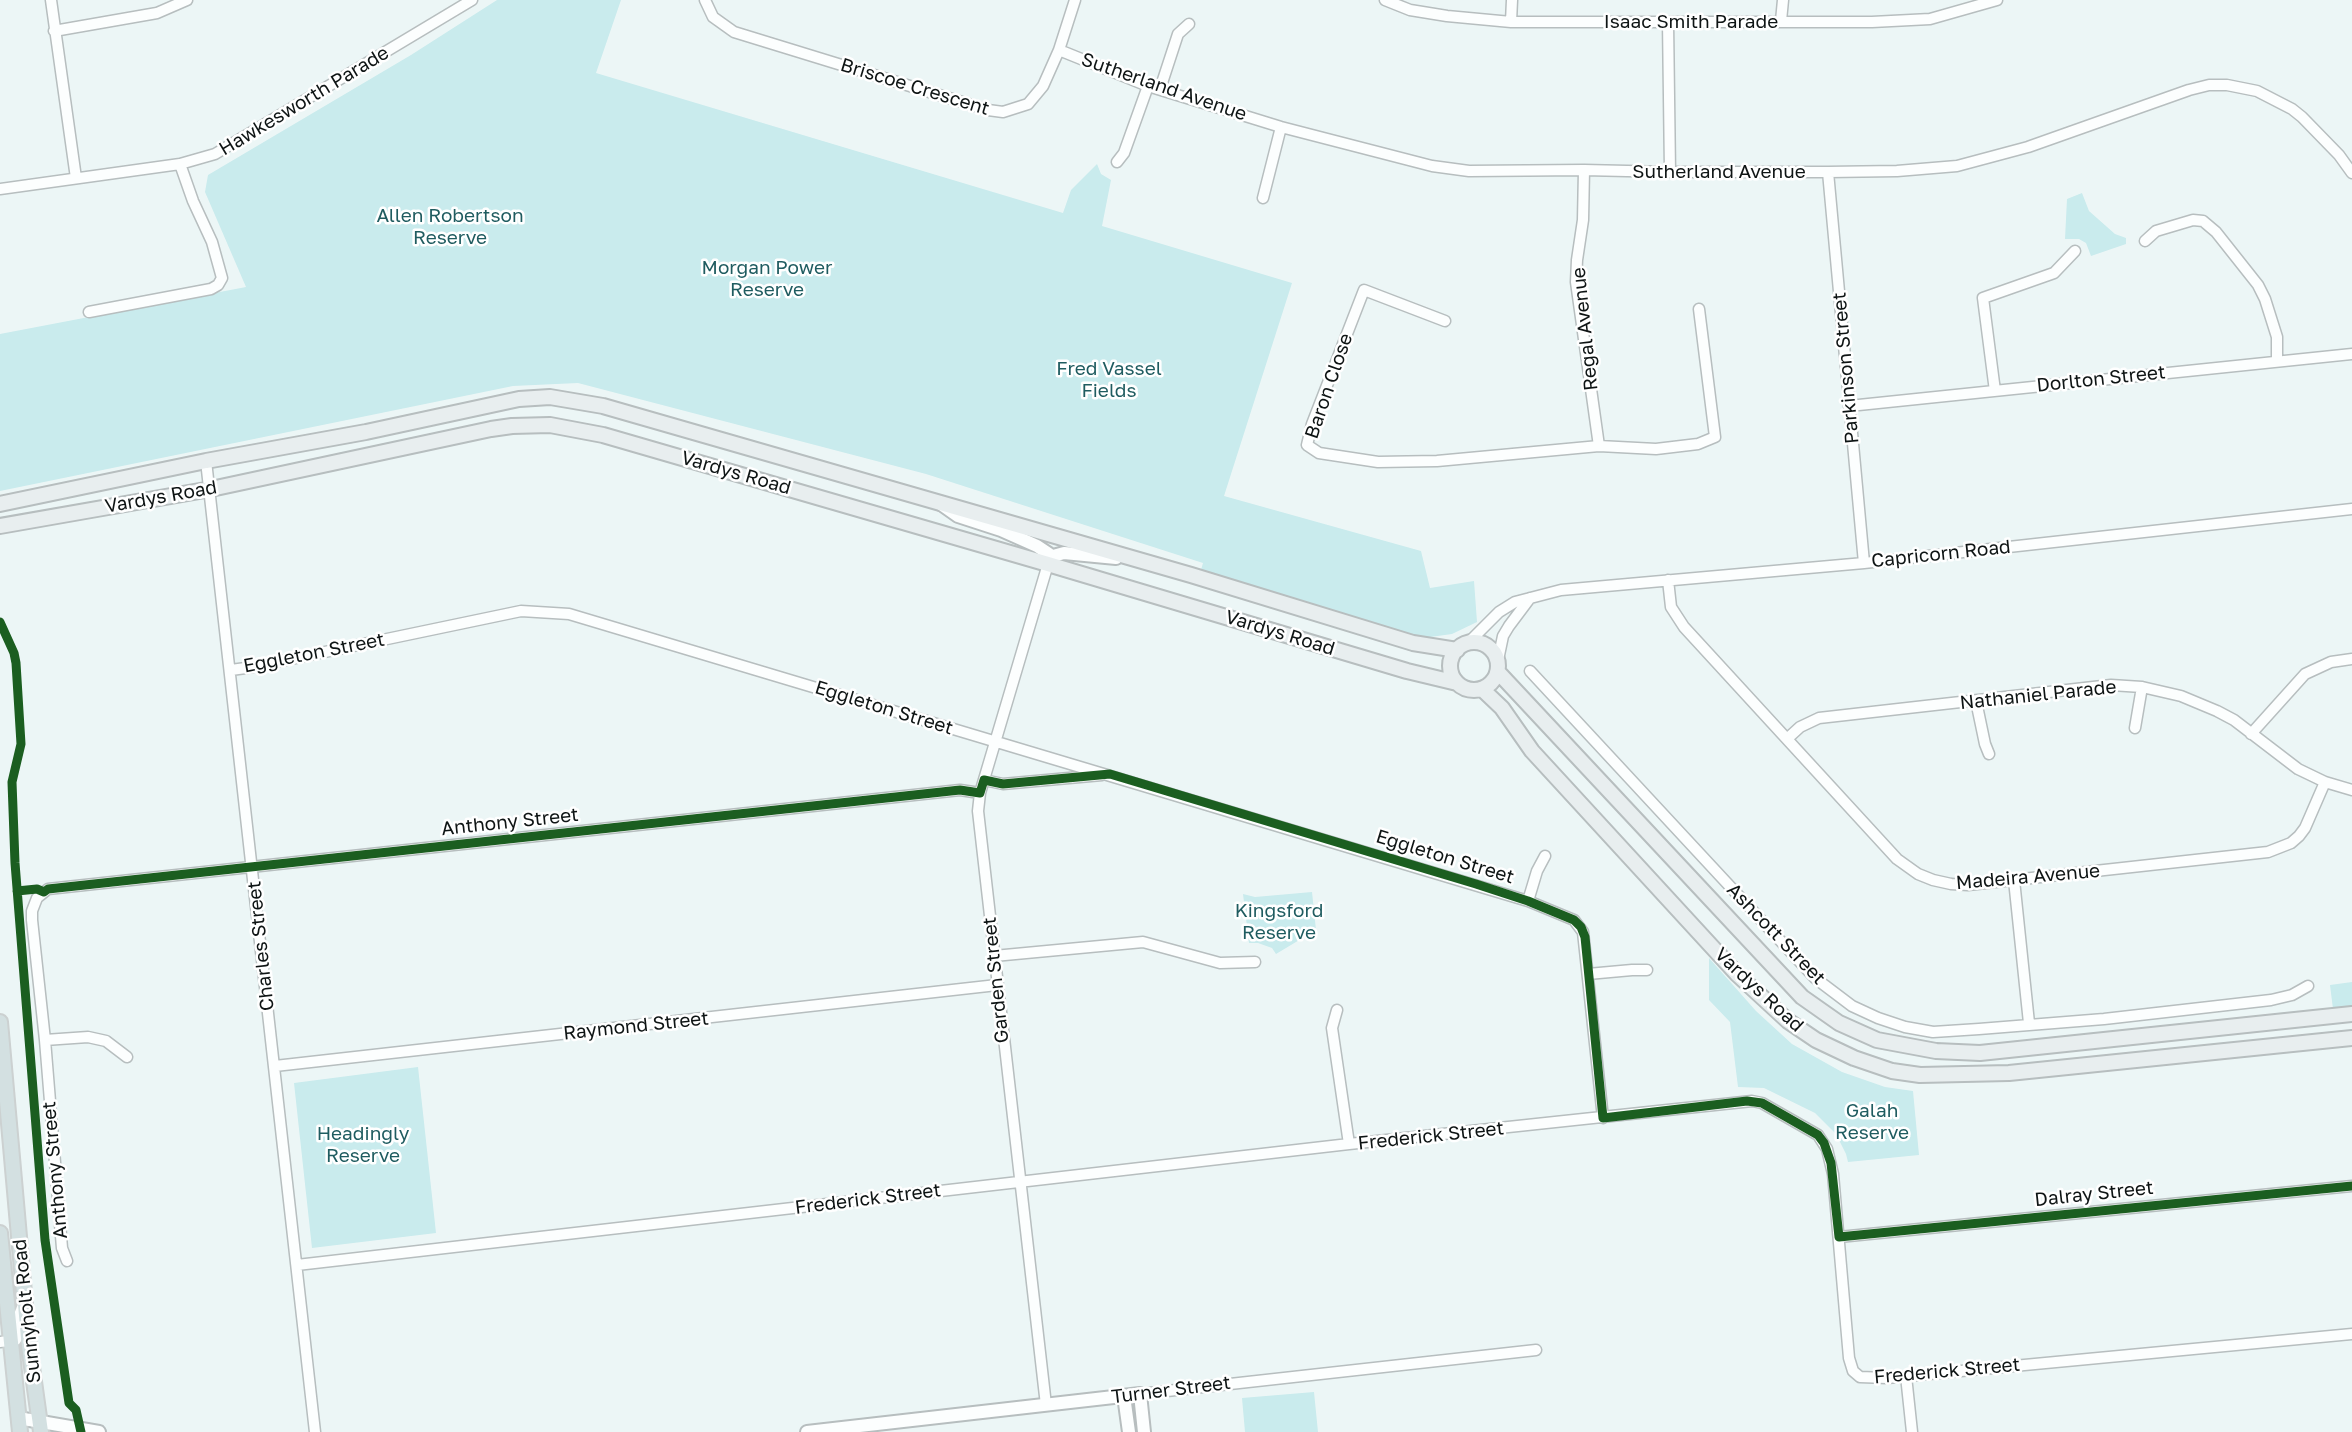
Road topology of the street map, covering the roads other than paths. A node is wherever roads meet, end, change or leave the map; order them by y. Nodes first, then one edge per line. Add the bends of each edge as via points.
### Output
1 (51, 0) edge
2 (187, 0) edge
3 (472, 0) edge
4 (705, 0) edge
5 (1075, 0) edge
6 (1385, 0) edge
7 (1511, 0) edge
8 (1783, 0) edge
9 (1997, 0) edge
10 (1781, 21) junction
11 (1511, 22) junction
12 (1668, 22) junction
13 (1189, 24) dead end
14 (54, 31) junction
15 (1059, 50) junction
16 (1148, 86) junction
17 (1160, 89) junction
18 (1281, 127) junction
19 (1117, 162) dead end
20 (180, 164) junction
21 (1584, 170) junction
22 (1670, 172) junction
23 (1828, 173) junction
24 (2352, 173) edge
25 (76, 178) junction
26 (0, 189) edge
27 (1264, 198) dead end
28 (2145, 241) dead end
29 (2075, 251) dead end
30 (1699, 309) dead end
31 (89, 312) dead end
32 (1445, 321) dead end
33 (2352, 354) edge
34 (2277, 360) junction
35 (1995, 391) junction
36 (1849, 406) junction
37 (1599, 446) junction
38 (206, 461) junction
39 (211, 489) junction
40 (938, 502) junction
41 (0, 504) edge
42 (2352, 509) edge
43 (0, 526) edge
44 (1138, 560) junction
45 (1864, 563) junction
46 (1048, 564) junction
47 (1668, 580) junction
48 (1531, 597) junction
49 (1462, 647) junction
50 (2352, 659) edge
51 (1498, 666) junction
52 (231, 670) junction
53 (1530, 671) dead end
54 (1457, 684) junction
55 (2142, 687) junction
56 (1482, 689) junction
57 (1976, 701) junction
58 (2135, 728) dead end
59 (2251, 734) junction
60 (1788, 738) junction
61 (995, 742) junction
62 (1989, 754) dead end
63 (1110, 774) junction
64 (984, 780) junction
65 (2325, 782) junction
66 (2352, 790) edge
67 (980, 793) junction
68 (1545, 856) dead end
69 (252, 869) junction
70 (2014, 880) junction
71 (1528, 901) junction
72 (994, 956) junction
73 (1255, 962) dead end
74 (1647, 970) dead end
75 (1588, 974) junction
76 (997, 985) junction
77 (2308, 986) dead end
78 (1337, 1010) dead end
79 (2352, 1014) edge
80 (0, 1022) edge
81 (2028, 1023) junction
82 (2352, 1038) edge
83 (45, 1040) junction
84 (127, 1057) dead end
85 (275, 1066) junction
86 (1603, 1118) junction
87 (1349, 1144) junction
88 (1020, 1182) junction
89 (2352, 1186) edge
90 (0, 1233) edge
91 (1839, 1237) junction
92 (67, 1261) dead end
93 (297, 1265) junction
94 (25, 1302) junction
95 (2352, 1334) edge
96 (5, 1342) edge
97 (1536, 1350) dead end
98 (1906, 1376) junction
99 (1140, 1394) junction
100 (1124, 1396) junction
101 (1046, 1405) junction
102 (19, 1425) edge
103 (40, 1426) edge
104 (99, 1432) edge
105 (316, 1432) edge
106 (807, 1432) edge
107 (1129, 1432) edge
108 (1144, 1432) edge
109 (1912, 1432) edge

1 - 14 street
2 - 14 street via 157,13
3 - 20 street, Hawkesworth Parade via 229,147
4 - 15 street, Briscoe Crescent via 713,17 734,32 995,112 1028,104 1043,86
5 - 15 street, Briscoe Crescent
6 - 11 street, Isaac Smith Parade via 1410,10
7 - 11 street
8 - 10 street
9 - 10 street, Isaac Smith Parade via 1930,19
10 - 12 street, Isaac Smith Parade
11 - 12 street, Isaac Smith Parade
12 - 22 street
13 - 17 street via 1178,34
14 - 25 street
15 - 16 street, Sutherland Avenue
16 - 17 street, Sutherland Avenue
16 - 19 street
17 - 18 street, Sutherland Avenue
18 - 21 street, Sutherland Avenue via 1432,166 1469,171
18 - 27 street
20 - 25 street, Hawkesworth Parade
20 - 31 street via 212,242 222,278 218,285
21 - 22 street, Sutherland Avenue
21 - 37 street, Regal Avenue via 1576,282
22 - 23 street, Sutherland Avenue
23 - 24 street, Sutherland Avenue via 1957,166 2028,147 2209,85 2257,91 2292,109
23 - 36 street, Parkinson Street
25 - 26 street, Hawkesworth Parade
28 - 34 street via 2156,231 2193,220 2203,221 2216,232 2262,292 2277,337
29 - 35 street via 2054,273 1983,298
30 - 37 street via 1715,438 1656,449
32 - 37 street, Baron Close via 1364,290 1307,445 1319,453 1378,462
33 - 34 street, Dorlton Street
34 - 35 street, Dorlton Street
35 - 36 street, Dorlton Street
36 - 45 street, Parkinson Street
38 - 39 street, Charles Street
38 - 40 main road, Vardys Road via 519,399 550,397 603,406
38 - 41 main road, Vardys Road
39 - 43 main road, Vardys Road
39 - 46 main road, Vardys Road via 491,429 550,425 603,435
39 - 52 street, Charles Street
40 - 44 main road, Vardys Road
40 - 46 street via 958,516 1037,546 1049,554
42 - 45 street, Capricorn Road
44 - 46 street via 1064,553 1053,556
44 - 49 main road, Vardys Road via 1412,643
45 - 47 street, Capricorn Road
46 - 54 main road, Vardys Road
46 - 61 street, Garden Street
47 - 48 street, Capricorn Road
47 - 60 street, Madeira Avenue via 1671,607 1684,627
48 - 49 street, Capricorn Road via 1499,612
48 - 51 street via 1503,636
49 - 51 main road via 1483,644 1494,653
49 - 54 main road via 1450,663
50 - 59 street via 2331,662 2305,674
51 - 56 main road via 1492,683
51 - 79 main road, Vardys Road via 1802,997 1839,1023 1877,1040 1936,1051 1980,1053
52 - 61 street, Eggleton Street via 521,611 569,614
52 - 69 street, Charles Street
53 - 81 street, Ashcott Street via 1815,978 1852,1006 1905,1027 1933,1032
54 - 56 main road
55 - 57 street, Nathaniel Parade via 2111,685
55 - 58 street
55 - 59 street, Nathaniel Parade via 2181,695 2234,720
56 - 82 main road, Vardys Road via 1502,708 1532,751 1737,974 1788,1021 1854,1058 1906,1073 1986,1074
57 - 60 street, Nathaniel Parade via 1819,718
57 - 62 street
59 - 65 street, Nathaniel Parade via 2298,769
60 - 70 street, Madeira Avenue via 1897,859 1918,874 1951,884
61 - 63 street, Eggleton Street
61 - 64 street, Garden Street
63 - 64 street via 1003,784
63 - 71 street, Eggleton Street
64 - 67 street, Garden Street
65 - 66 street, Nathaniel Parade
65 - 70 street, Madeira Avenue via 2299,836 2268,852
67 - 69 street, Anthony Street via 946,791
67 - 72 street, Garden Street via 978,819
68 - 71 street
69 - 83 street, Anthony Street via 48,889 40,895 32,920
69 - 85 street, Charles Street
70 - 81 street
71 - 75 street, Eggleton Street via 1569,917 1581,927
72 - 73 street via 1143,942 1220,963
72 - 76 street, Garden Street
74 - 75 street
75 - 86 street, Eggleton Street
76 - 85 street, Raymond Street
76 - 88 street, Garden Street
77 - 81 street, Ashcott Street via 2271,1000
78 - 87 street via 1332,1028
80 - 94 main road, Sunnyholt Road
83 - 84 street via 88,1037 106,1041
83 - 92 street, Anthony Street via 62,1248
85 - 93 street, Charles Street
86 - 87 street, Frederick Street
86 - 91 street, Frederick Street via 1762,1103 1824,1143 1831,1163
87 - 88 street, Frederick Street
88 - 93 street, Frederick Street
88 - 101 street, Garden Street
89 - 91 street, Dalray Street
90 - 96 main road, Sunnyholt Road
91 - 98 street, Frederick Street via 1853,1371 1860,1377
93 - 105 street, Charles Street
94 - 96 street via 17,1320 16,1340
94 - 103 main road, Sunnyholt Road
95 - 98 street, Frederick Street
96 - 102 main road, Sunnyholt Road
97 - 99 street, Turner Street
98 - 109 street
99 - 100 street, Turner Street
99 - 108 street
100 - 101 street, Turner Street
100 - 107 street
101 - 106 street, Turner Street
102 - 103 street
103 - 104 street

